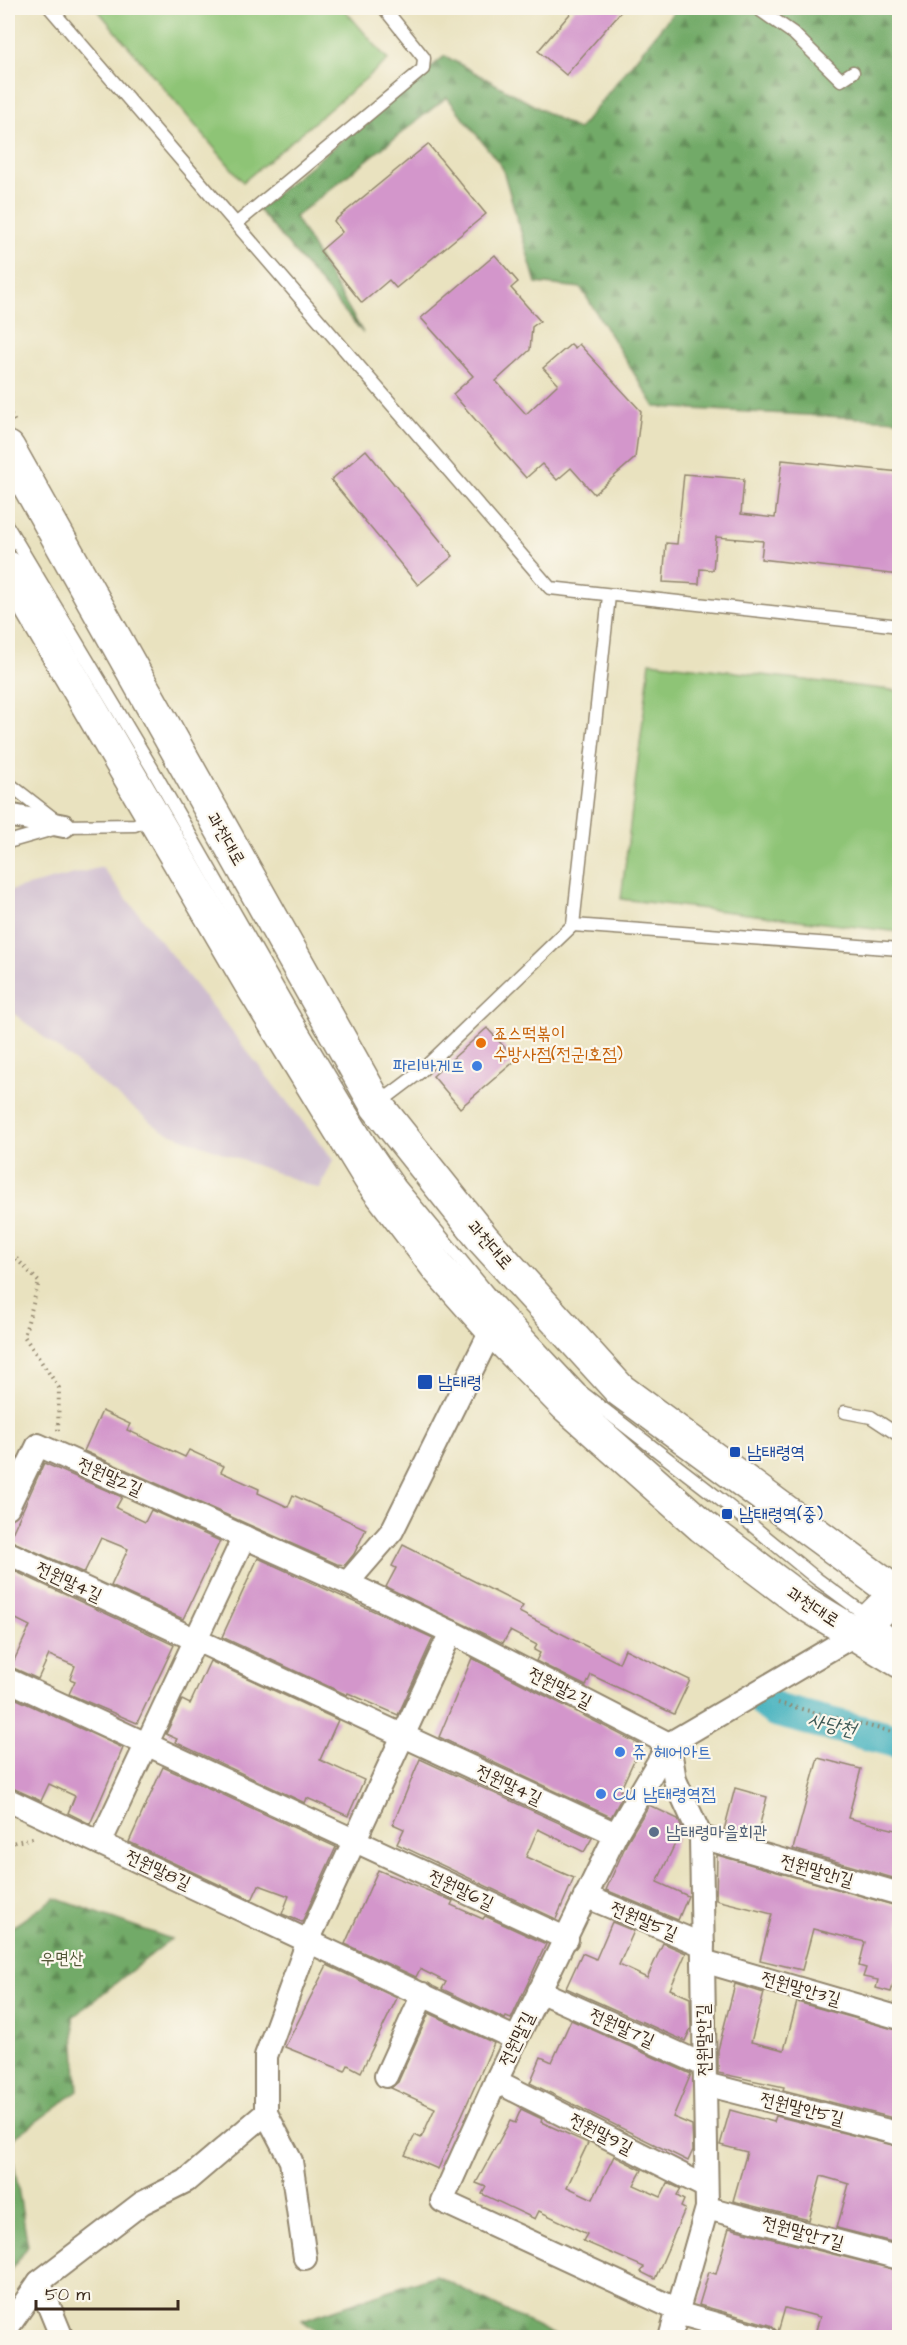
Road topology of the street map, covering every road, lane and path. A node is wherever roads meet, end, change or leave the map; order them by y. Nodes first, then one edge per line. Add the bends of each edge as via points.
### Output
1 (50, 8) edge
2 (384, 8) edge
3 (757, 8) edge
4 (853, 72) dead end
5 (237, 224) junction
6 (8, 409) edge
7 (13, 439) edge
8 (8, 526) edge
9 (8, 568) edge
10 (609, 596) junction
11 (900, 626) edge
12 (8, 783) edge
13 (174, 804) junction
14 (8, 815) edge
15 (64, 826) junction
16 (8, 842) edge
17 (573, 925) junction
18 (900, 949) edge
19 (377, 1106) junction
20 (8, 1250) edge
21 (492, 1329) junction
22 (845, 1412) dead end
23 (900, 1436) edge
24 (58, 1454) junction
25 (8, 1507) edge
26 (244, 1537) junction
27 (8, 1553) edge
28 (347, 1583) junction
29 (898, 1593) edge
30 (863, 1627) junction
31 (451, 1632) junction
32 (900, 1640) edge
33 (196, 1641) junction
34 (900, 1660) edge
35 (8, 1680) edge
36 (762, 1692) junction
37 (900, 1734) edge
38 (403, 1736) junction
39 (669, 1744) junction
40 (147, 1746) junction
41 (8, 1800) edge
42 (616, 1834) junction
43 (701, 1837) junction
44 (355, 1840) junction
45 (100, 1842) junction
46 (900, 1894) edge
47 (585, 1896) junction
48 (567, 1939) junction
49 (308, 1941) junction
50 (703, 1953) junction
51 (539, 1991) junction
52 (423, 1994) junction
53 (900, 2018) edge
54 (516, 2039) junction
55 (705, 2075) junction
56 (386, 2076) dead end
57 (496, 2081) junction
58 (266, 2113) junction
59 (900, 2134) edge
60 (706, 2197) junction
61 (305, 2258) dead end
62 (900, 2258) edge
63 (39, 2282) junction
64 (677, 2312) junction
65 (8, 2327) edge
66 (62, 2337) edge
67 (670, 2337) edge
68 (766, 2337) edge

1 - 5 lane
2 - 5 lane via 424,58 423,69
3 - 4 lane via 793,33 841,80
5 - 10 lane via 549,588
6 - 7 path
7 - 13 main road
8 - 13 lane
9 - 13 main road, 과천대로
10 - 11 lane
10 - 17 lane
12 - 15 lane
13 - 15 lane via 135,825
13 - 19 main road, 과천대로
13 - 21 main road, 과천대로 via 370,1178 439,1269
13 - 30 lane via 370,1143 399,1185 488,1293 580,1391
14 - 15 street
15 - 16 lane
17 - 18 lane
17 - 19 lane via 419,1073
19 - 29 main road, 과천대로 via 483,1239 620,1389
20 - 24 path via 39,1282 24,1336 59,1388
21 - 28 street via 392,1531
21 - 30 main road, 과천대로 via 566,1405 702,1526 801,1601
22 - 23 lane via 871,1417
24 - 25 street, 전원말2길 via 38,1445
24 - 26 street, 전원말2길
26 - 28 street, 전원말2길
26 - 33 street
27 - 33 street, 전원말4길
28 - 31 street, 전원말2길
29 - 30 main road
30 - 32 lane
30 - 34 main road, 과천대로
30 - 36 street
31 - 38 street
31 - 39 street, 전원말2길
33 - 38 street, 전원말4길
33 - 40 street
35 - 40 street, 전원말6길
36 - 37 path via 778,1703
36 - 39 street
38 - 42 street, 전원말4길
38 - 44 street
39 - 42 street, 전원말길
39 - 43 street, 전원말안길 via 675,1780
40 - 44 street, 전원말6길
40 - 45 street
41 - 45 street, 전원말8길
42 - 47 street, 전원말길
43 - 46 street, 전원말안1길
43 - 50 street, 전원말안길
44 - 48 street, 전원말6길
44 - 49 street
45 - 49 street, 전원말8길
47 - 48 street, 전원말길
47 - 50 street, 전원말5길
48 - 51 street, 전원말길
49 - 52 street, 전원말8길
49 - 58 street via 266,2056
50 - 53 street, 전원말안3길
50 - 55 street, 전원말안길
51 - 54 street, 전원말길
51 - 55 street, 전원말7길
52 - 54 street, 전원말8길
52 - 56 street
54 - 57 street, 전원말길
55 - 59 street, 전원말안5길
55 - 60 street, 전원말안길
57 - 60 street, 전원말9길
57 - 64 street, 전원말길 via 442,2201
58 - 61 street via 291,2161
58 - 63 street via 186,2181 142,2203
60 - 62 street, 전원말안7길
60 - 64 street, 전원말안길
63 - 65 street
63 - 66 street
64 - 67 street, 전원말안길
64 - 68 street

